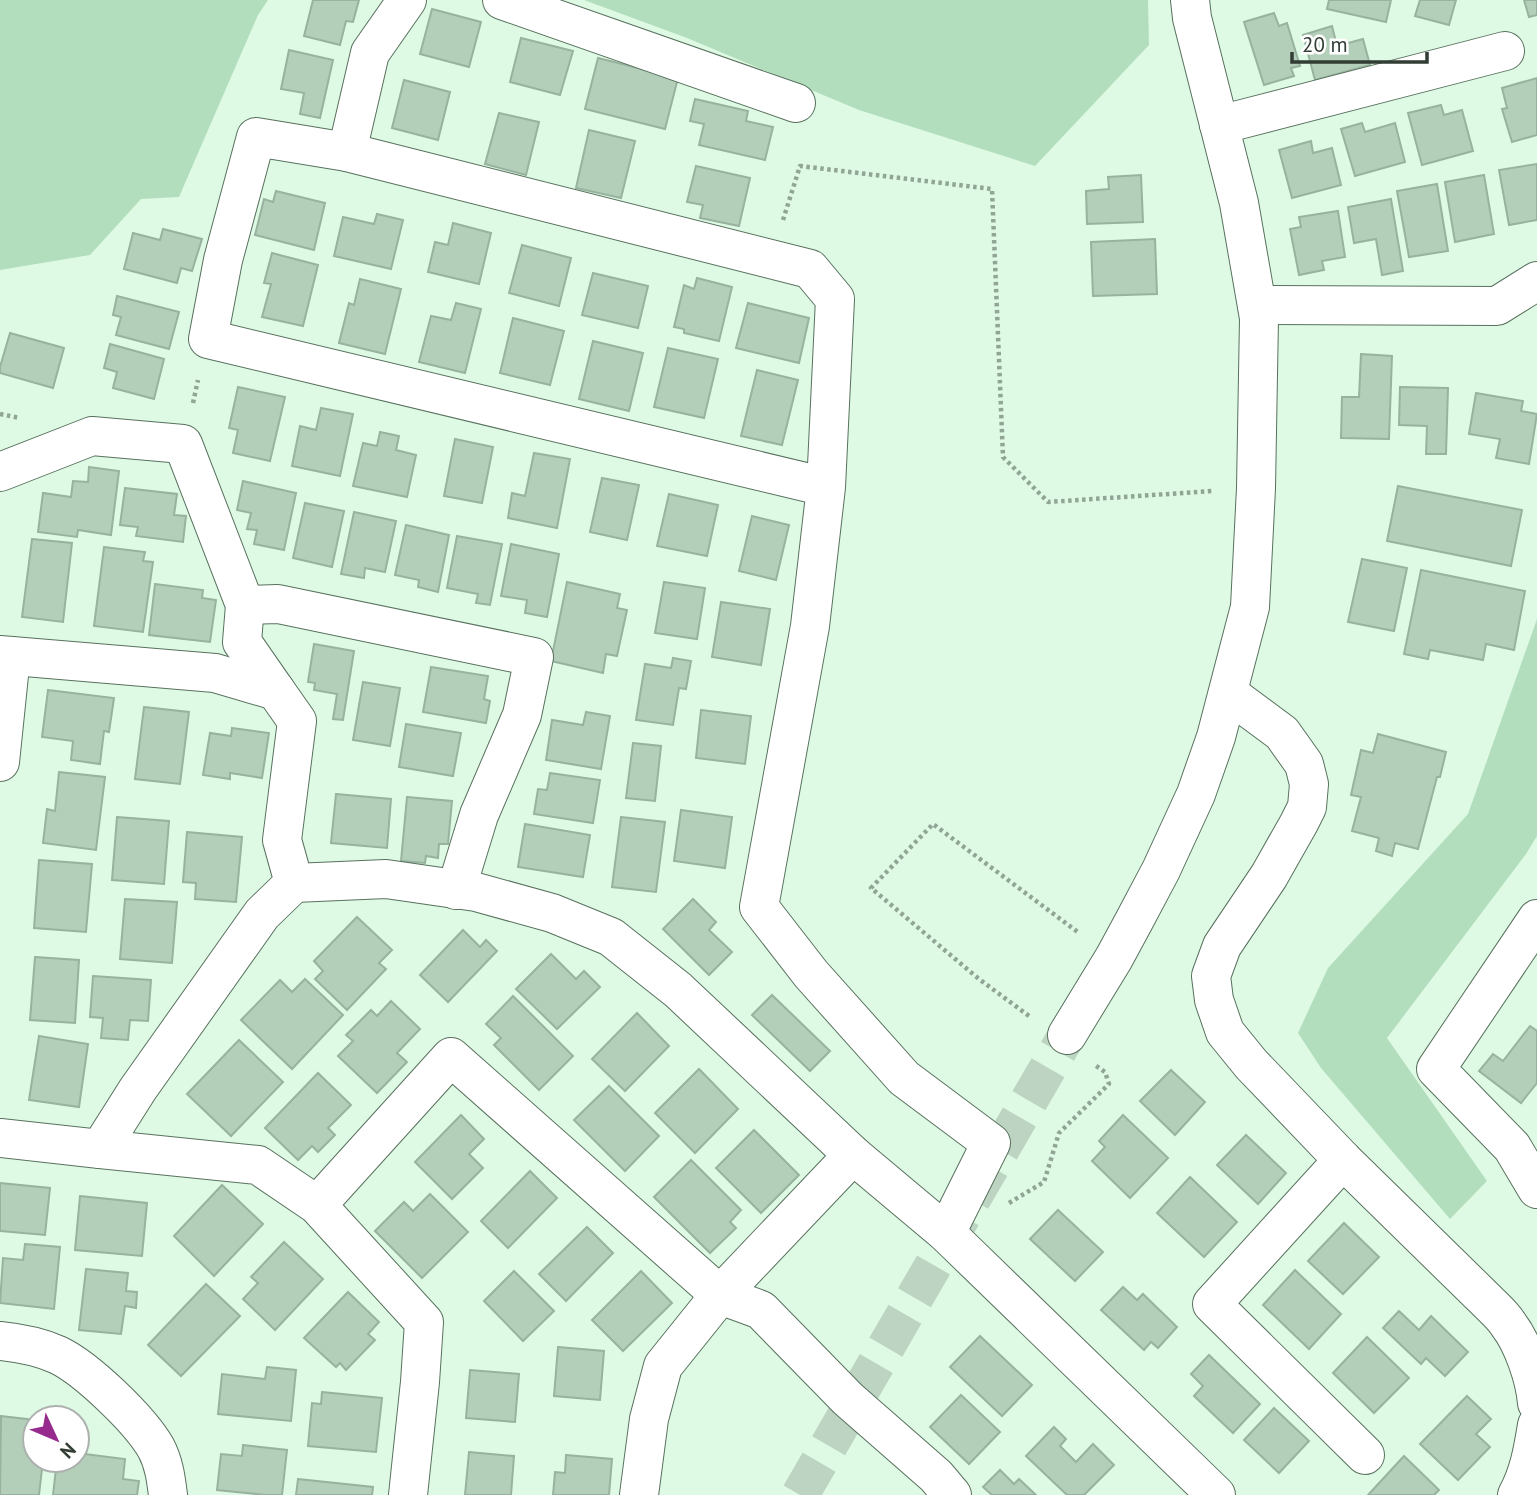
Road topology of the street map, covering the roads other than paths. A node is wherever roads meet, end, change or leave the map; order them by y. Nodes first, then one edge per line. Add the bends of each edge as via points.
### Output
1 (407, 0) edge
2 (502, 0) edge
3 (1190, 0) edge
4 (1505, 51) dead end
5 (796, 103) dead end
6 (1219, 125) junction
7 (348, 152) junction
8 (1537, 281) edge
9 (1257, 305) junction
10 (0, 472) edge
11 (826, 487) junction
12 (245, 605) junction
13 (6, 656) edge
14 (276, 691) junction
15 (1228, 693) junction
16 (0, 762) edge
17 (294, 883) junction
18 (456, 890) junction
19 (1537, 919) edge
20 (1067, 1035) tunnel mouth
21 (0, 1138) edge
22 (100, 1149) junction
23 (853, 1155) junction
24 (1343, 1160) junction
25 (1537, 1189) edge
26 (317, 1205) junction
27 (946, 1233) junction
28 (720, 1295) junction
29 (0, 1341) edge
30 (1537, 1403) edge
31 (1537, 1425) edge
32 (1365, 1455) dead end
33 (941, 1489) edge
34 (168, 1495) edge
35 (408, 1495) edge
36 (639, 1495) edge
37 (1216, 1495) edge
38 (1517, 1495) edge

1 - 7 street via 370,53
2 - 5 street
3 - 6 street
4 - 6 street
6 - 9 street
7 - 11 street via 810,270 835,299
7 - 11 street via 256,137 223,260 208,339
8 - 9 street via 1497,306
9 - 15 street via 1250,607
10 - 12 street via 92,436 183,444
11 - 27 street via 810,626 759,906 811,974 904,1077 991,1143
12 - 14 street via 242,642
12 - 18 street via 278,604 534,657 522,715 479,815
13 - 14 street via 215,673
13 - 16 street
14 - 17 street via 297,721 282,840
15 - 20 street via 1196,794 1161,870
15 - 24 street via 1282,733 1304,764 1309,784 1307,807 1294,832 1222,946 1211,976 1214,1000 1226,1032 1251,1064
17 - 18 street via 386,879
17 - 22 street via 262,914
18 - 23 street via 552,913 611,937 678,990
19 - 25 street via 1436,1069 1512,1147
21 - 22 street
22 - 26 street via 258,1165
23 - 27 street
23 - 28 street
24 - 30 street via 1510,1326 1536,1388
24 - 32 street via 1212,1304
26 - 28 street via 451,1057
26 - 35 street via 424,1322
27 - 37 street
28 - 33 street via 761,1310
28 - 36 street via 663,1366 649,1419
29 - 34 street via 58,1355 93,1378 141,1426 156,1449
31 - 38 street via 1533,1453

